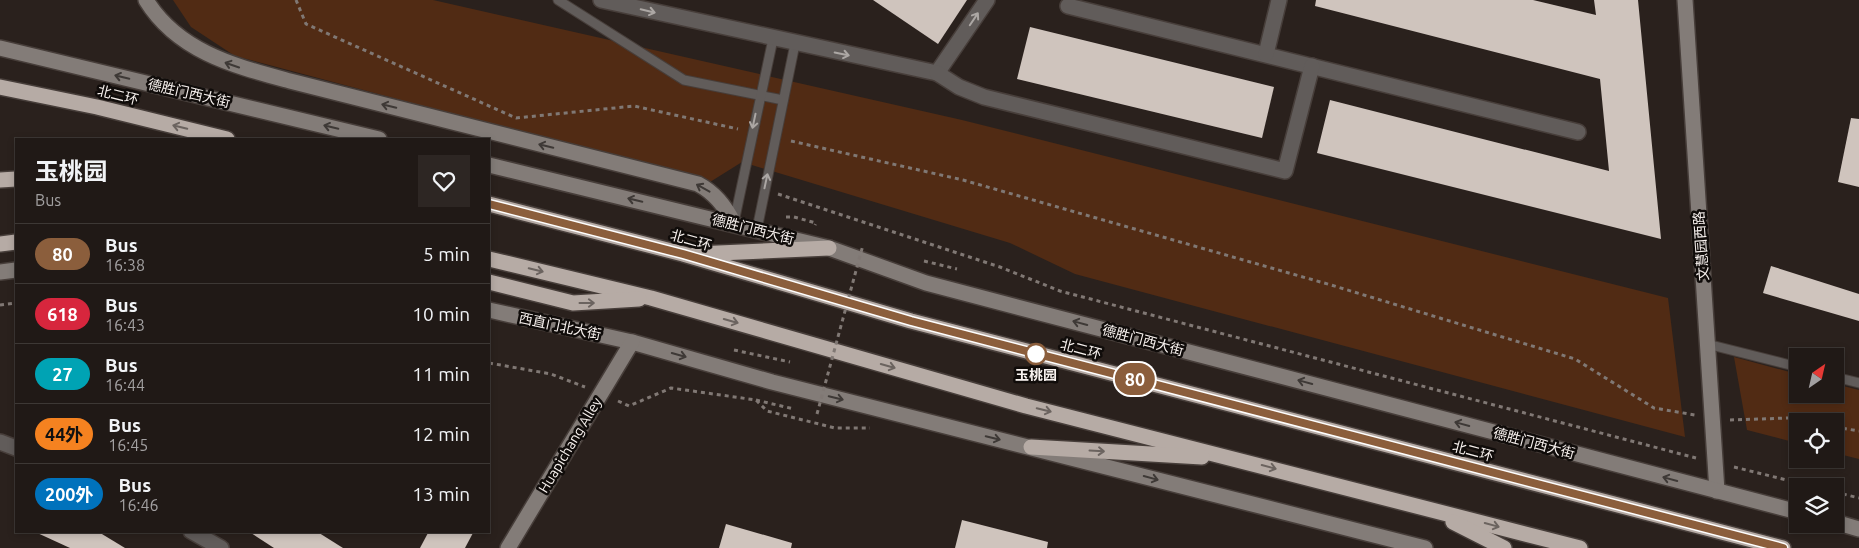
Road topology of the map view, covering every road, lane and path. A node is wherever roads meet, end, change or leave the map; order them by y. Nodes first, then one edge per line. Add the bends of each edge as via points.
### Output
1 (146, 0) edge
2 (296, 0) edge
3 (558, 0) edge
4 (601, 0) edge
5 (987, 0) edge
6 (1279, 0) edge
7 (1685, 0) edge
8 (1068, 6) dead end
9 (773, 39) junction
10 (795, 44) junction
11 (0, 48) edge
12 (1266, 54) junction
13 (1312, 66) junction
14 (937, 73) junction
15 (0, 87) edge
16 (759, 96) junction
17 (783, 100) junction
18 (751, 132) junction
19 (1578, 132) dead end
20 (775, 137) junction
21 (223, 138) edge
22 (375, 138) edge
23 (490, 165) edge
24 (15, 179) edge
25 (0, 180) edge
26 (765, 190) junction
27 (490, 204) edge
28 (785, 217) dead end
29 (816, 223) dead end
30 (734, 224) junction
31 (757, 229) junction
32 (15, 242) edge
33 (0, 244) edge
34 (863, 245) dead end
35 (829, 248) junction
36 (683, 254) junction
37 (490, 259) edge
38 (15, 270) edge
39 (0, 272) edge
40 (490, 282) edge
41 (651, 298) junction
42 (15, 302) edge
43 (0, 306) edge
44 (490, 310) edge
45 (632, 342) junction
46 (1707, 344) junction
47 (490, 364) edge
48 (1789, 365) edge
49 (1844, 379) edge
50 (1859, 383) edge
51 (601, 394) junction
52 (817, 414) dead end
53 (1711, 417) junction
54 (1789, 418) edge
55 (1844, 428) edge
56 (878, 430) dead end
57 (1859, 431) edge
58 (0, 442) edge
59 (1031, 447) junction
60 (15, 448) edge
61 (1237, 458) junction
62 (1714, 462) junction
63 (1789, 481) edge
64 (1717, 491) junction
65 (1844, 494) edge
66 (1859, 498) edge
67 (1428, 509) junction
68 (1789, 510) edge
69 (1844, 525) edge
70 (1859, 529) edge
71 (195, 533) edge
72 (221, 548) edge
73 (508, 548) edge
74 (1425, 548) edge
75 (1504, 548) edge
76 (1580, 548) edge
77 (1783, 548) edge

30 -> 1 street via 718,198 698,184 226,63 176,34
2 - 18 path via 306,24 516,118 634,106
3 - 16 lane via 684,80
4 -> 9 street
14 -> 5 street
6 - 12 street
7 - 46 street, 文慧园西路
8 - 12 street
9 - 10 street
9 - 16 lane
10 -> 14 street
10 - 17 lane
22 -> 11 street, 德胜门西大街
12 - 13 street
13 - 14 street via 1285,172 984,98
13 - 19 street
21 -> 15 highway, 北二环
16 - 17 lane
16 -> 18 lane
17 - 20 lane
18 - 30 lane
26 -> 20 lane
20 - 53 path via 963,180 1341,288 1575,359 1654,408
30 -> 23 street, 德胜门西大街
24 - 25 highway
26 - 31 lane
26 - 62 path via 1000,267 1060,292
27 - 36 highway, 北二环
28 - 29 path via 794,216
30 - 31 street, 德胜门西大街
31 - 35 street, 德胜门西大街
32 - 33 highway
34 - 52 path, bridge
35 - 36 highway
64 -> 35 street, 德胜门西大街 via 926,282
36 - 77 highway, 北二环 via 911,321
37 -> 41 highway
38 - 39 street
40 -> 41 highway via 573,303
41 -> 61 highway via 1026,406
42 - 43 path
44 - 45 street, 西直门北大街
45 - 51 street, Huapichang Alley
45 -> 59 street via 772,382
46 - 48 lane
46 - 53 street, 文慧园西路
47 - 51 path via 551,374
49 - 50 lane
51 - 56 path via 629,406 671,388 756,400 767,411 835,428
51 - 73 street, Huapichang Alley
53 - 54 path via 1735,421
53 - 62 street, 文慧园西路
55 - 57 path
58 - 60 street
59 -> 61 highway
59 -> 74 street
61 -> 67 highway
62 - 63 path
62 - 64 street, 文慧园西路
64 - 68 street, 德胜门西大街
65 - 66 path
67 - 75 highway
67 -> 76 highway
69 - 70 street
71 - 72 street

